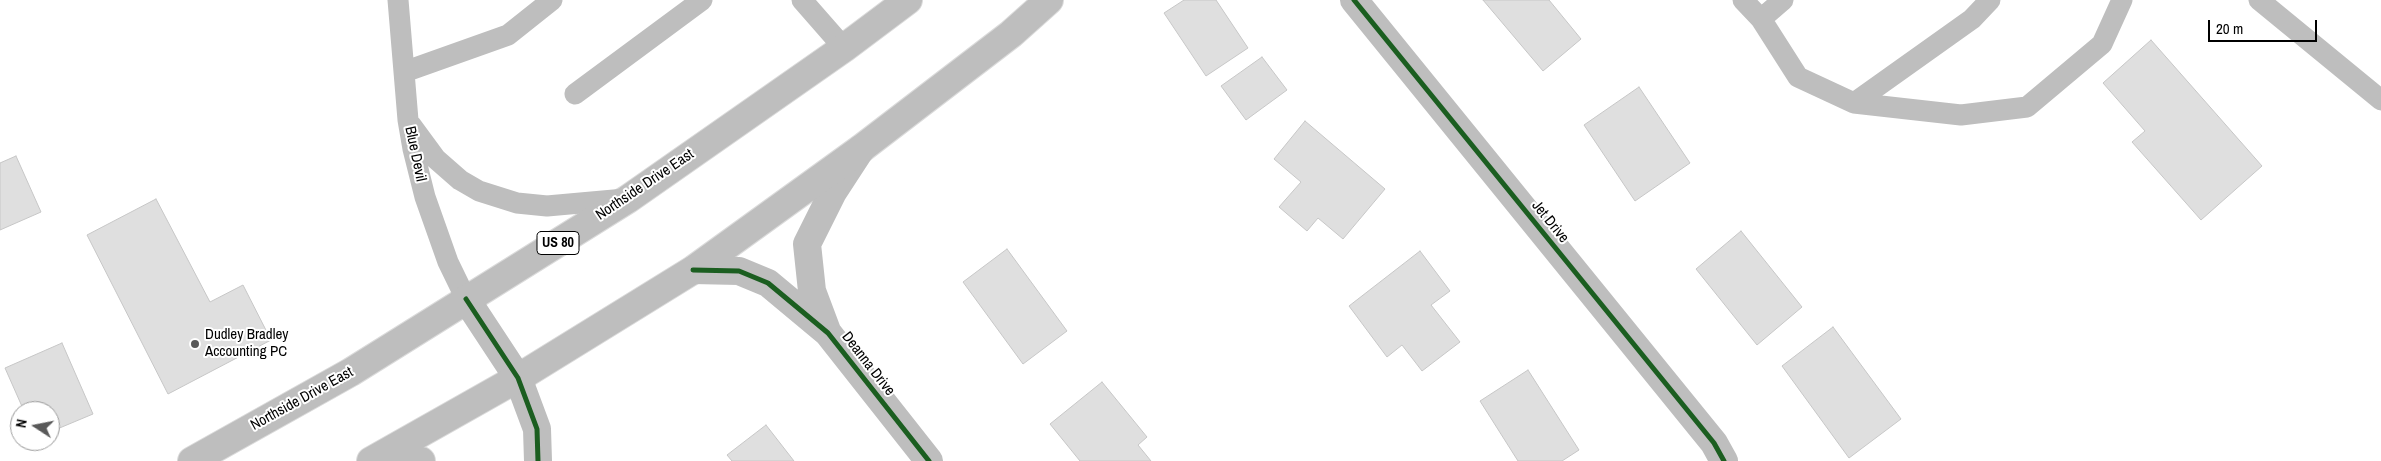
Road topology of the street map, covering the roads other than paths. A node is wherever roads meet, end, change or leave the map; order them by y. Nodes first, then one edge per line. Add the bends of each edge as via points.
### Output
1 (398, 0) edge
2 (552, 0) edge
3 (702, 0) edge
4 (802, 0) edge
5 (908, 0) edge
6 (1049, 0) edge
7 (1354, 0) edge
8 (1743, 0) edge
9 (1784, 0) edge
10 (1990, 0) edge
11 (2122, 0) edge
12 (2259, 0) edge
13 (1761, 20) junction
14 (844, 48) junction
15 (404, 72) junction
16 (575, 94) dead end
17 (2381, 100) edge
18 (1854, 103) junction
19 (408, 120) junction
20 (862, 148) junction
21 (628, 199) junction
22 (693, 270) junction
23 (466, 299) junction
24 (828, 332) junction
25 (518, 378) junction
26 (192, 461) edge
27 (371, 461) edge
28 (420, 461) edge
29 (538, 461) edge
30 (929, 461) edge
31 (1724, 461) edge

1 - 15 lane, Blue Devil
2 - 15 lane via 508,35
3 - 16 lane
4 - 14 lane
5 - 14 main road, Northside Drive East / US 80
6 - 20 main road via 1011,34
7 - 31 main road, Jet Drive via 1714,443
8 - 13 lane
9 - 13 lane
10 - 18 lane via 1972,19
11 - 18 lane via 2102,44 2027,107 1961,115
12 - 17 lane
13 - 18 lane via 1798,77
14 - 21 main road, Northside Drive East / US 80
15 - 19 lane, Blue Devil
19 - 21 lane via 436,159 460,180 479,191 517,203 547,206
19 - 23 lane, Blue Devil via 425,197 448,262
20 - 22 main road
20 - 24 main road, Deanna Drive via 833,192 807,244 812,291
21 - 23 main road, Northside Drive East / US 80
22 - 24 main road, Deanna Drive via 738,271 768,283
22 - 25 main road
23 - 25 main road
23 - 26 main road, Northside Drive East / US 80 via 351,372
24 - 30 main road, Deanna Drive
25 - 27 main road
25 - 29 main road via 536,430
27 - 28 main road

